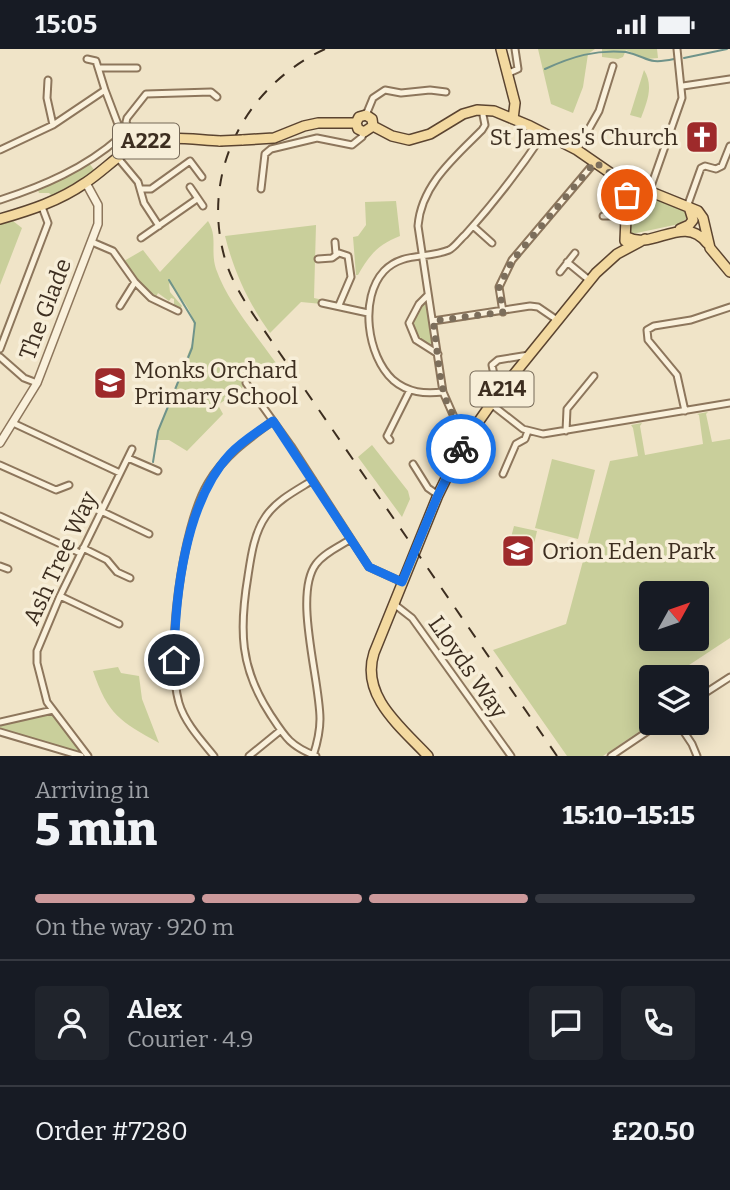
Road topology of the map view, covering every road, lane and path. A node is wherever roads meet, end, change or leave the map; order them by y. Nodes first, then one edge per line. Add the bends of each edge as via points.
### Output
1 (501, 49) edge
2 (515, 49) edge
3 (677, 49) edge
4 (87, 59) dead end
5 (613, 67) dead end
6 (99, 68) junction
7 (137, 68) dead end
8 (507, 74) junction
9 (730, 79) edge
10 (48, 80) dead end
11 (682, 86) junction
12 (106, 90) junction
13 (446, 92) dead end
14 (513, 95) junction
15 (217, 97) dead end
16 (494, 111) junction
17 (468, 113) junction
18 (366, 115) junction
19 (483, 115) junction
20 (513, 119) junction
21 (356, 123) junction
22 (53, 125) junction
23 (530, 126) junction
24 (368, 129) junction
25 (544, 133) junction
26 (136, 146) junction
27 (730, 146) edge
28 (0, 150) edge
29 (577, 150) junction
30 (118, 159) junction
31 (595, 162) junction
32 (202, 177) dead end
33 (619, 179) junction
34 (86, 183) junction
35 (190, 187) dead end
36 (637, 187) junction
37 (141, 189) junction
38 (261, 189) dead end
39 (649, 192) junction
40 (627, 195) junction
41 (197, 199) junction
42 (0, 200) edge
43 (203, 206) dead end
44 (42, 207) junction
45 (688, 207) junction
46 (603, 216) dead end
47 (626, 216) junction
48 (0, 219) edge
49 (159, 226) junction
50 (473, 226) junction
51 (675, 231) junction
52 (141, 238) dead end
53 (632, 241) junction
54 (92, 242) junction
55 (335, 242) dead end
56 (492, 243) dead end
57 (710, 248) junction
58 (575, 253) dead end
59 (337, 254) junction
60 (422, 255) junction
61 (318, 259) dead end
62 (568, 263) junction
63 (560, 272) dead end
64 (730, 272) edge
65 (589, 280) junction
66 (135, 282) junction
67 (428, 295) junction
68 (322, 303) dead end
69 (339, 305) junction
70 (120, 306) dead end
71 (730, 307) edge
72 (178, 311) dead end
73 (503, 312) junction
74 (368, 313) junction
75 (557, 320) junction
76 (433, 321) junction
77 (0, 349) edge
78 (438, 354) junction
79 (529, 355) junction
80 (0, 356) edge
81 (594, 376) dead end
82 (37, 383) junction
83 (246, 383) dead end
84 (410, 390) junction
85 (443, 392) junction
86 (498, 394) junction
87 (730, 403) edge
88 (491, 404) junction
89 (685, 411) junction
90 (273, 421) junction
91 (13, 423) junction
92 (473, 431) junction
93 (528, 431) junction
94 (566, 431) junction
95 (1, 438) edge
96 (390, 440) dead end
97 (132, 449) dead end
98 (128, 458) junction
99 (413, 464) dead end
100 (0, 465) edge
101 (158, 471) dead end
102 (120, 473) junction
103 (503, 474) dead end
104 (313, 480) junction
105 (69, 485) dead end
106 (438, 495) junction
107 (101, 511) junction
108 (0, 516) edge
109 (149, 534) dead end
110 (351, 539) junction
111 (82, 551) junction
112 (0, 566) edge
113 (8, 569) dead end
114 (130, 578) dead end
115 (402, 582) junction
116 (60, 596) junction
117 (393, 603) junction
118 (119, 624) dead end
119 (730, 677) edge
120 (709, 691) edge
121 (53, 710) junction
122 (0, 722) edge
123 (281, 730) junction
124 (0, 732) edge
125 (643, 735) edge
126 (686, 735) edge
127 (81, 756) edge
128 (88, 756) edge
129 (214, 756) edge
130 (249, 756) edge
131 (314, 756) edge
132 (428, 756) edge
133 (510, 756) edge
134 (612, 756) edge
135 (697, 756) edge

1 - 8 main road
2 - 8 street via 518,69
3 - 11 street
4 - 6 street via 95,59
5 - 29 street via 599,111
6 - 7 street
6 - 12 street
8 - 14 main road
9 - 11 street
10 - 22 street
11 - 39 street via 682,98
12 - 22 street
12 - 42 street via 119,138 75,169
13 - 18 street via 385,90 373,98
14 - 16 main road via 506,107
14 - 20 main road
14 - 23 main road
15 - 26 street via 211,92 146,94 126,123
16 - 17 main road
16 - 20 main road
17 - 19 main road
17 - 24 main road via 409,140
18 - 21 main road
18 - 24 main road via 372,119
19 - 20 main road
19 - 60 street via 482,130 440,173 424,199 418,226
20 - 23 main road
21 - 24 main road via 358,129
21 - 26 main road, A222, bridge via 318,123 274,138 155,139
22 - 28 street
23 - 25 main road
24 - 38 street via 352,145 317,138 271,149 265,154
25 - 29 main road
25 - 50 street
26 - 30 main road, A222
27 - 45 street via 722,166 701,168
29 - 31 main road
30 - 34 main road, A222
30 - 37 street
31 - 33 main road
31 - 73 street via 512,261 499,287
32 - 37 street via 190,161 151,190
33 - 36 main road
33 - 40 main road
34 - 44 main road, A222
34 - 54 street, The Glade via 99,214
35 - 41 street
36 - 39 main road
36 - 40 main road
37 - 49 street
39 - 45 main road
40 - 47 main road
41 - 43 street
41 - 49 street
44 - 48 main road, A222
44 - 77 street via 48,223
45 - 51 main road via 691,223
45 - 57 main road via 702,215
46 - 47 street
47 - 53 main road
49 - 52 street
50 - 56 street
50 - 60 street via 451,249
51 - 53 main road
51 - 57 main road via 697,234
53 - 65 main road, A214
54 - 66 street via 113,251
54 - 82 street, The Glade
55 - 59 street
57 - 64 main road
58 - 62 street
59 - 61 street
59 - 69 street via 348,256 351,277
60 - 67 street
60 - 74 street via 395,262 382,273
62 - 63 street
62 - 65 street
65 - 75 main road, A214
66 - 70 street
66 - 72 street
67 - 76 street
67 - 78 street via 409,323 416,340
68 - 69 street
69 - 74 street
71 - 89 street via 653,326 646,332 677,375
73 - 75 street via 538,307
73 - 76 street
74 - 84 street via 378,357 393,379
75 - 79 main road, A214
76 - 78 street
78 - 85 street
79 - 86 main road, A214
79 - 86 street via 492,365
80 - 82 street
81 - 94 street via 567,409
82 - 91 street, The Glade
83 - 90 street
84 - 85 street
84 - 96 street via 387,436
85 - 92 street via 454,417
86 - 88 main road, A214
87 - 89 street
88 - 92 main road, A214
88 - 93 street
89 - 94 street
90 - 104 street
90 - 129 street via 234,450 207,484 185,559 174,639 176,692 182,712
91 - 95 street, The Glade
91 - 102 street
92 - 106 main road, A214
93 - 94 street
93 - 103 street via 516,444
97 - 98 street, Ash Tree Way
98 - 101 street
98 - 102 street, Ash Tree Way
99 - 106 street
100 - 105 street via 56,490
102 - 107 street, Ash Tree Way
104 - 110 street
104 - 123 street via 267,514 255,540 246,588 245,660 260,697
106 - 115 main road, A214
107 - 109 street
107 - 111 street, Ash Tree Way
108 - 111 street
110 - 115 street via 370,569
110 - 131 street via 321,559 313,569 309,590 307,615 320,716
111 - 114 street via 107,560
111 - 116 street, Ash Tree Way
112 - 113 street
115 - 117 main road, A214
116 - 118 street
116 - 121 street, Ash Tree Way via 37,654 46,700
117 - 132 main road, A214 via 373,658 371,680 383,705
117 - 133 street, Lloyds Way via 412,618
119 - 120 street
121 - 122 street
121 - 128 street, Ash Tree Way
123 - 130 street
123 - 131 street via 293,745
124 - 127 street
125 - 134 street
126 - 135 street

